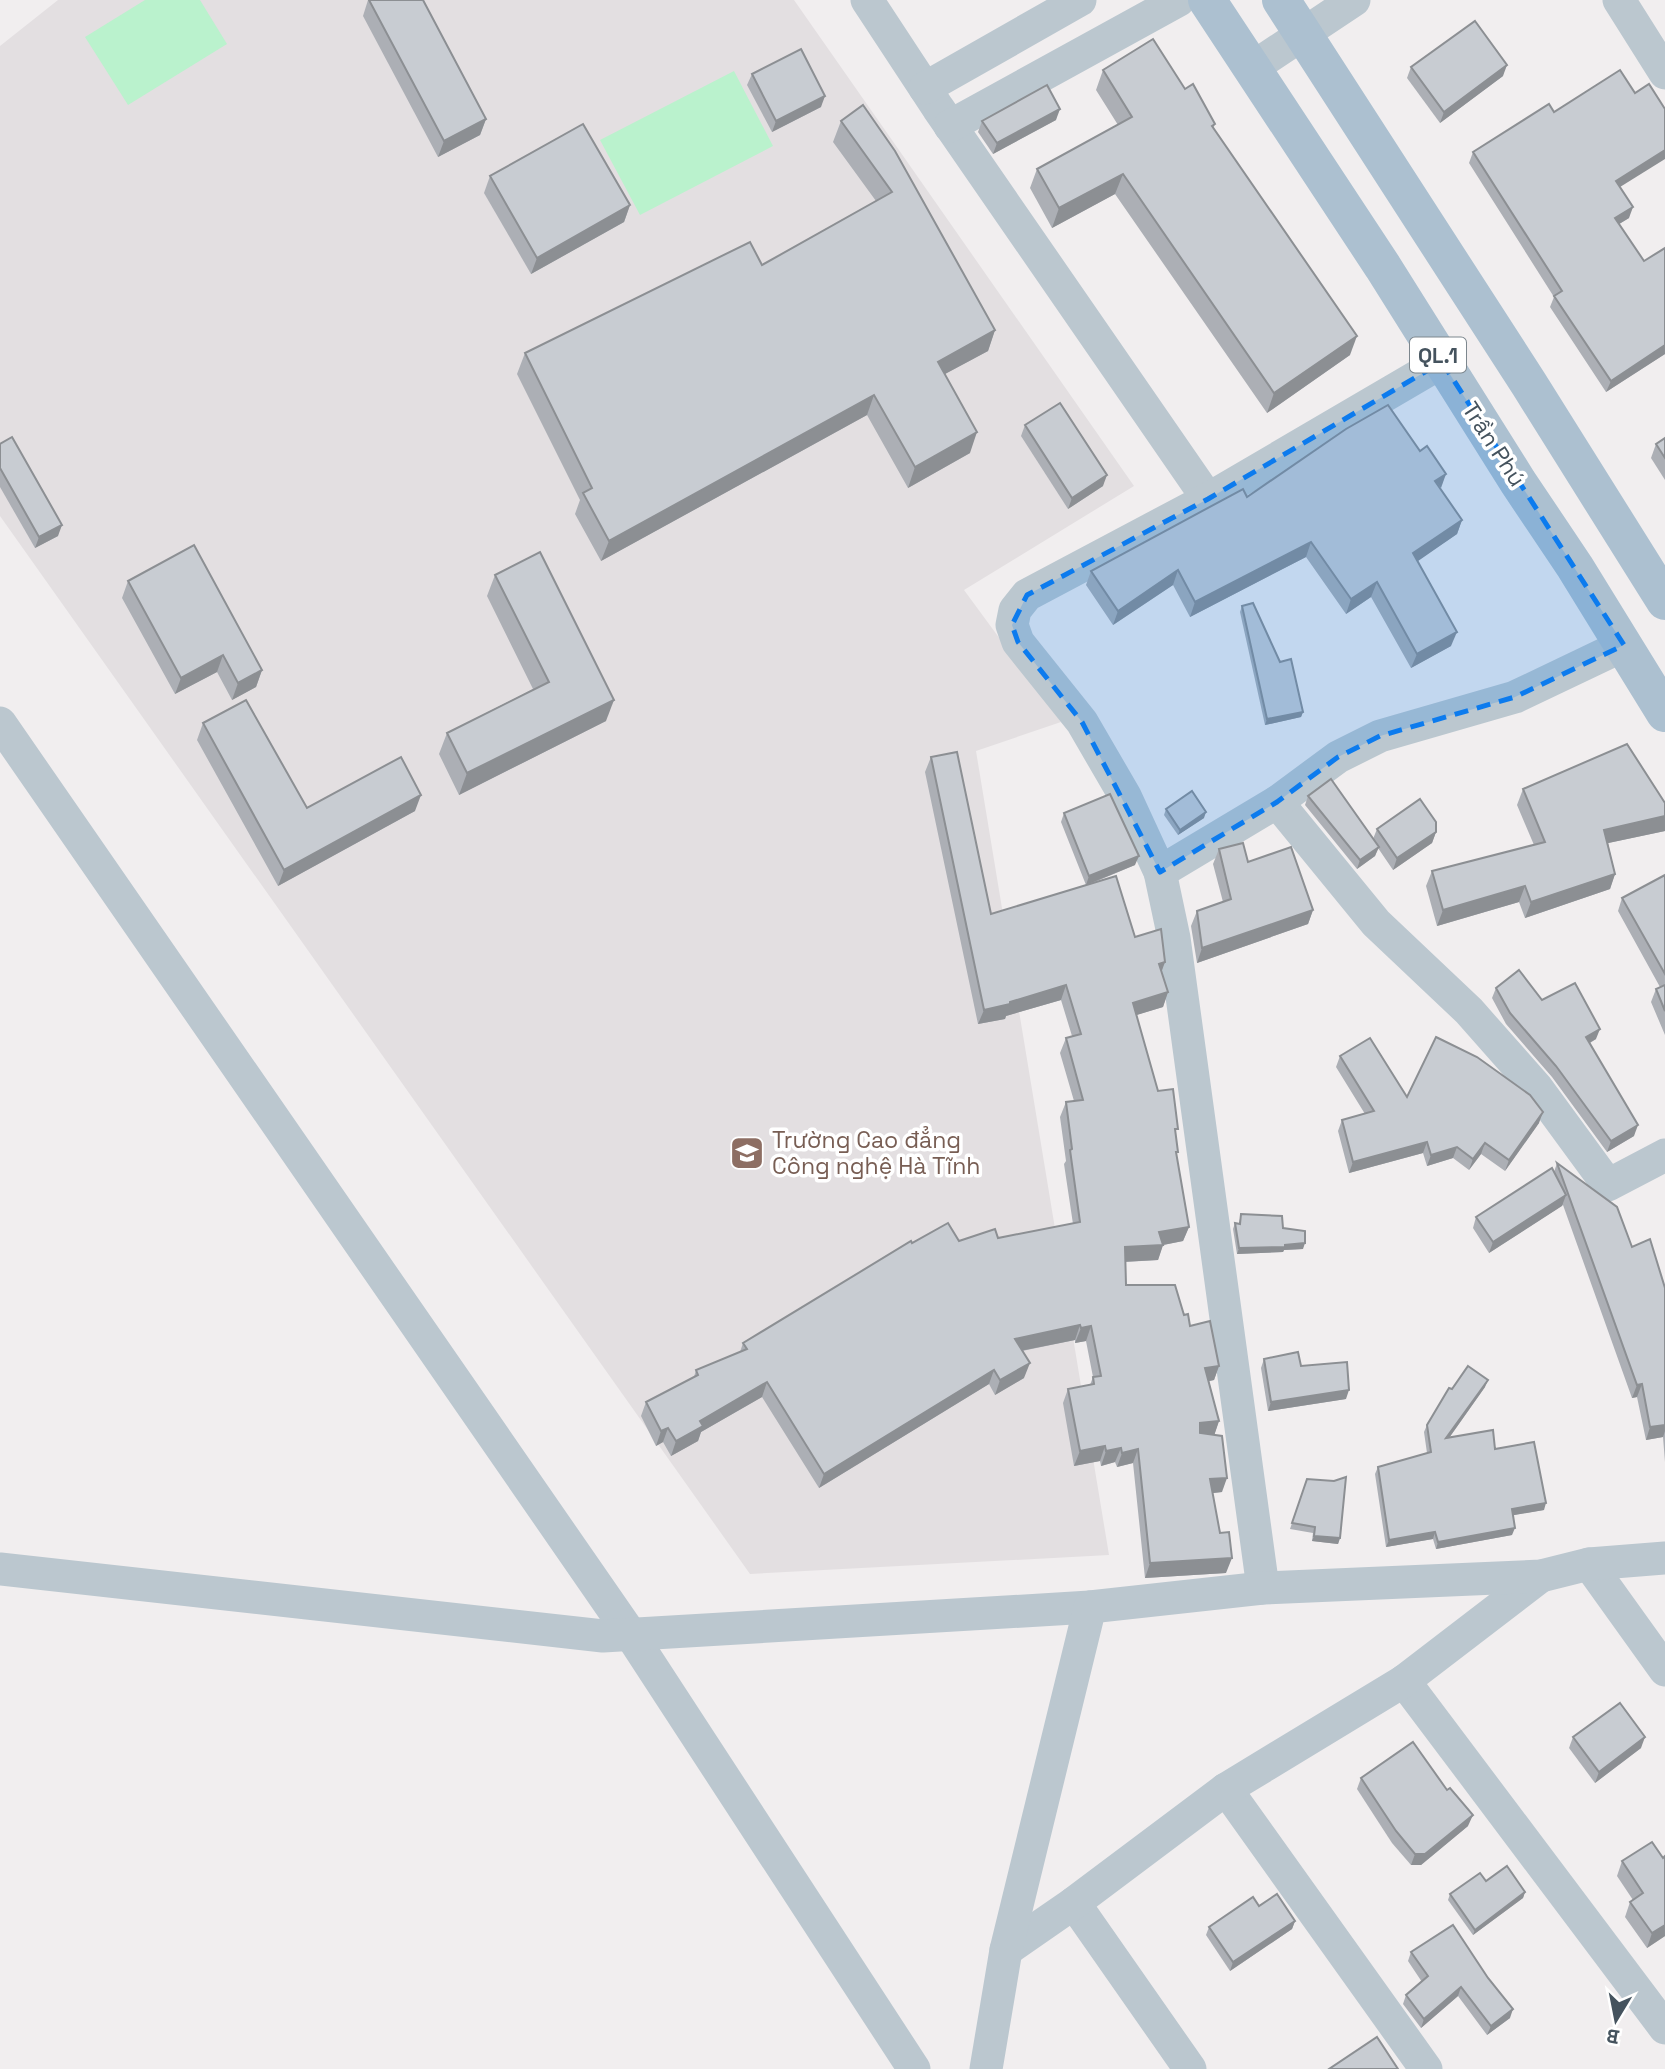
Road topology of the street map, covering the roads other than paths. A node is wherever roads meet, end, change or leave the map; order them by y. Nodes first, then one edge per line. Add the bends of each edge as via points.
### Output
1 (867, 0) edge
2 (1080, 0) edge
3 (1180, 0) edge
4 (1207, 0) edge
5 (1282, 0) edge
6 (1353, 0) edge
7 (1619, 0) edge
8 (1304, 34) junction
9 (1252, 68) junction
10 (1665, 73) edge
11 (925, 88) junction
12 (950, 126) junction
13 (1442, 362) junction
14 (1208, 499) junction
15 (1665, 601) edge
16 (1624, 645) junction
17 (1665, 713) edge
18 (0, 723) edge
19 (1277, 802) junction
20 (1160, 872) junction
21 (1665, 1155) edge
22 (1665, 1558) edge
23 (1589, 1564) junction
24 (0, 1569) edge
25 (1541, 1576) junction
26 (1263, 1588) junction
27 (1090, 1607) junction
28 (631, 1635) junction
29 (1665, 1670) edge
30 (1404, 1681) junction
31 (1226, 1789) junction
32 (1074, 1903) junction
33 (1006, 1950) junction
34 (1665, 2028) edge
35 (914, 2069) edge
36 (986, 2069) edge
37 (1189, 2069) edge
38 (1426, 2069) edge

1 - 11 street
2 - 11 street
3 - 12 street
4 - 9 main road, Trần Phú / QL.1
5 - 8 main road, QL.1
6 - 8 street
7 - 10 street
8 - 9 street
8 - 15 main road, QL.1
9 - 13 main road, Trần Phú / QL.1
11 - 12 street
12 - 14 street
13 - 14 street
13 - 16 main road, Trần Phú / QL.1
14 - 20 street via 1027,595 1015,610 1012,625 1018,642 1082,722 1125,796
16 - 17 main road, Trần Phú / QL.1
16 - 19 street via 1515,697 1380,736 1338,757
18 - 28 street
19 - 20 street
19 - 21 street via 1376,923 1469,1011 1537,1088 1608,1185
20 - 26 street via 1176,951
22 - 23 street
23 - 25 street
23 - 29 street
24 - 28 street via 603,1636
25 - 26 street
25 - 30 street
26 - 27 street
27 - 28 street
27 - 33 street
28 - 35 street
30 - 31 street
30 - 34 street
31 - 32 street
31 - 38 street
32 - 33 street
32 - 37 street
33 - 36 street

